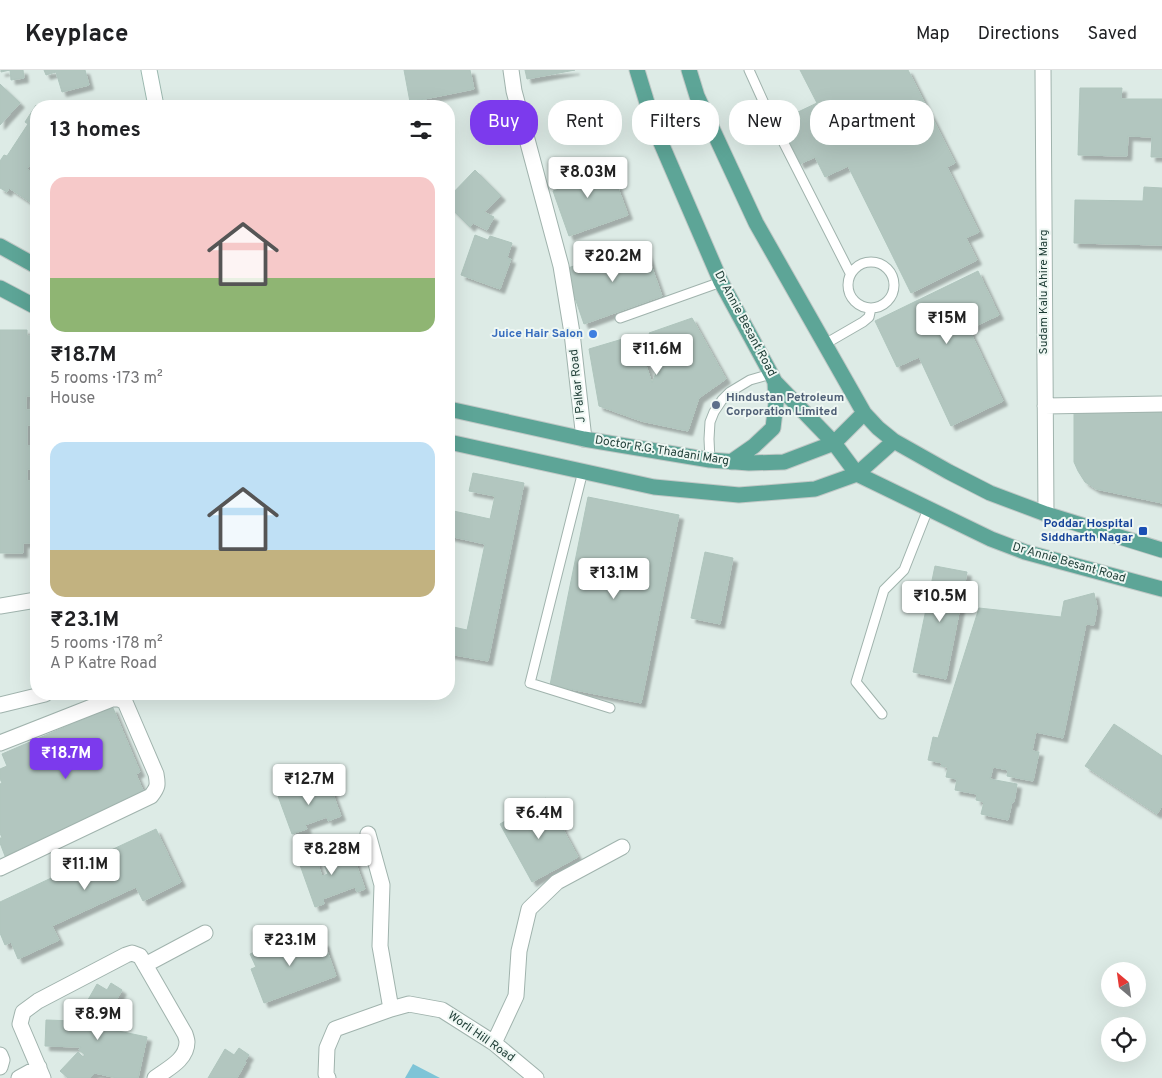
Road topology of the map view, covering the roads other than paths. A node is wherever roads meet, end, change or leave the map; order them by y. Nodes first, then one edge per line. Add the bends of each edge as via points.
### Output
1 (150, 70) edge
2 (511, 70) edge
3 (637, 70) edge
4 (689, 70) edge
5 (749, 70) edge
6 (1043, 70) edge
7 (155, 100) edge
8 (1, 249) edge
9 (30, 263) edge
10 (850, 273) junction
11 (721, 282) junction
12 (0, 288) edge
13 (30, 304) edge
14 (871, 308) junction
15 (620, 318) dead end
16 (825, 344) junction
17 (773, 378) junction
18 (1162, 404) edge
19 (1045, 406) junction
20 (455, 410) edge
21 (864, 413) junction
22 (584, 439) junction
23 (894, 441) junction
24 (455, 443) edge
25 (834, 443) junction
26 (710, 460) junction
27 (731, 462) junction
28 (583, 471) junction
29 (857, 474) junction
30 (928, 509) junction
31 (1046, 514) junction
32 (1162, 550) edge
33 (1162, 589) edge
34 (30, 601) edge
35 (0, 606) edge
36 (30, 698) edge
37 (112, 700) edge
38 (121, 700) edge
39 (0, 705) edge
40 (610, 708) dead end
41 (882, 714) dead end
42 (0, 743) edge
43 (368, 834) dead end
44 (622, 847) dead end
45 (0, 868) edge
46 (205, 933) dead end
47 (145, 965) junction
48 (391, 1009) junction
49 (494, 1043) junction
50 (0, 1055) edge
51 (0, 1067) edge
52 (41, 1073) edge
53 (19, 1078) edge
54 (155, 1078) edge
55 (328, 1078) edge
56 (536, 1078) edge

1 - 7 street
2 - 22 street, J Palkar Road via 561,266
3 - 11 main road, Dr Annie Besant Road via 655,129
4 - 16 main road via 697,96 756,223
5 - 10 lane
6 - 19 street, Sudam Kalu Ahire Marg
8 - 9 main road
10 - 14 lane via 848,292 861,306
10 - 14 lane via 857,265 866,262 876,262 891,272 893,292 880,306
11 - 15 lane
11 - 17 main road, Dr Annie Besant Road
12 - 13 main road
14 - 16 lane via 869,317 863,322
16 - 21 main road
17 - 25 main road, Dr Annie Besant Road
17 - 26 lane via 750,380 722,400 710,422
17 - 27 main road via 776,403 773,428
18 - 19 street
19 - 31 street, Sudam Kalu Ahire Marg
20 - 22 main road, Doctor R.G. Thadani Marg
21 - 23 main road
21 - 25 main road, Doctor R.G. Thadani Marg
22 - 26 main road, Doctor R.G. Thadani Marg
23 - 29 main road
23 - 31 main road via 990,493
24 - 28 main road
25 - 27 main road, Doctor R.G. Thadani Marg via 784,462
25 - 29 main road, Dr Annie Besant Road
26 - 27 main road, Doctor R.G. Thadani Marg
28 - 29 main road via 654,487 739,495 816,489
28 - 40 lane via 530,683
29 - 30 main road, Dr Annie Besant Road
30 - 33 main road, Dr Annie Besant Road via 990,539 1026,552
30 - 41 lane via 904,570 884,590 856,682
31 - 32 main road
34 - 35 street
36 - 39 street
37 - 42 street
38 - 45 street via 125,702 156,774 156,790 151,796
43 - 48 street via 382,885 380,946
44 - 49 street via 556,882 528,909 519,951 516,996
46 - 47 street
47 - 52 street via 140,956 126,955 23,1012 20,1024
47 - 54 street via 187,1042 178,1062
48 - 49 street, Worli Hill Road via 409,1004 442,1010
48 - 55 street, Worli Hill Road via 335,1029 327,1048
49 - 56 street, Worli Hill Road
50 - 51 street
52 - 53 street

